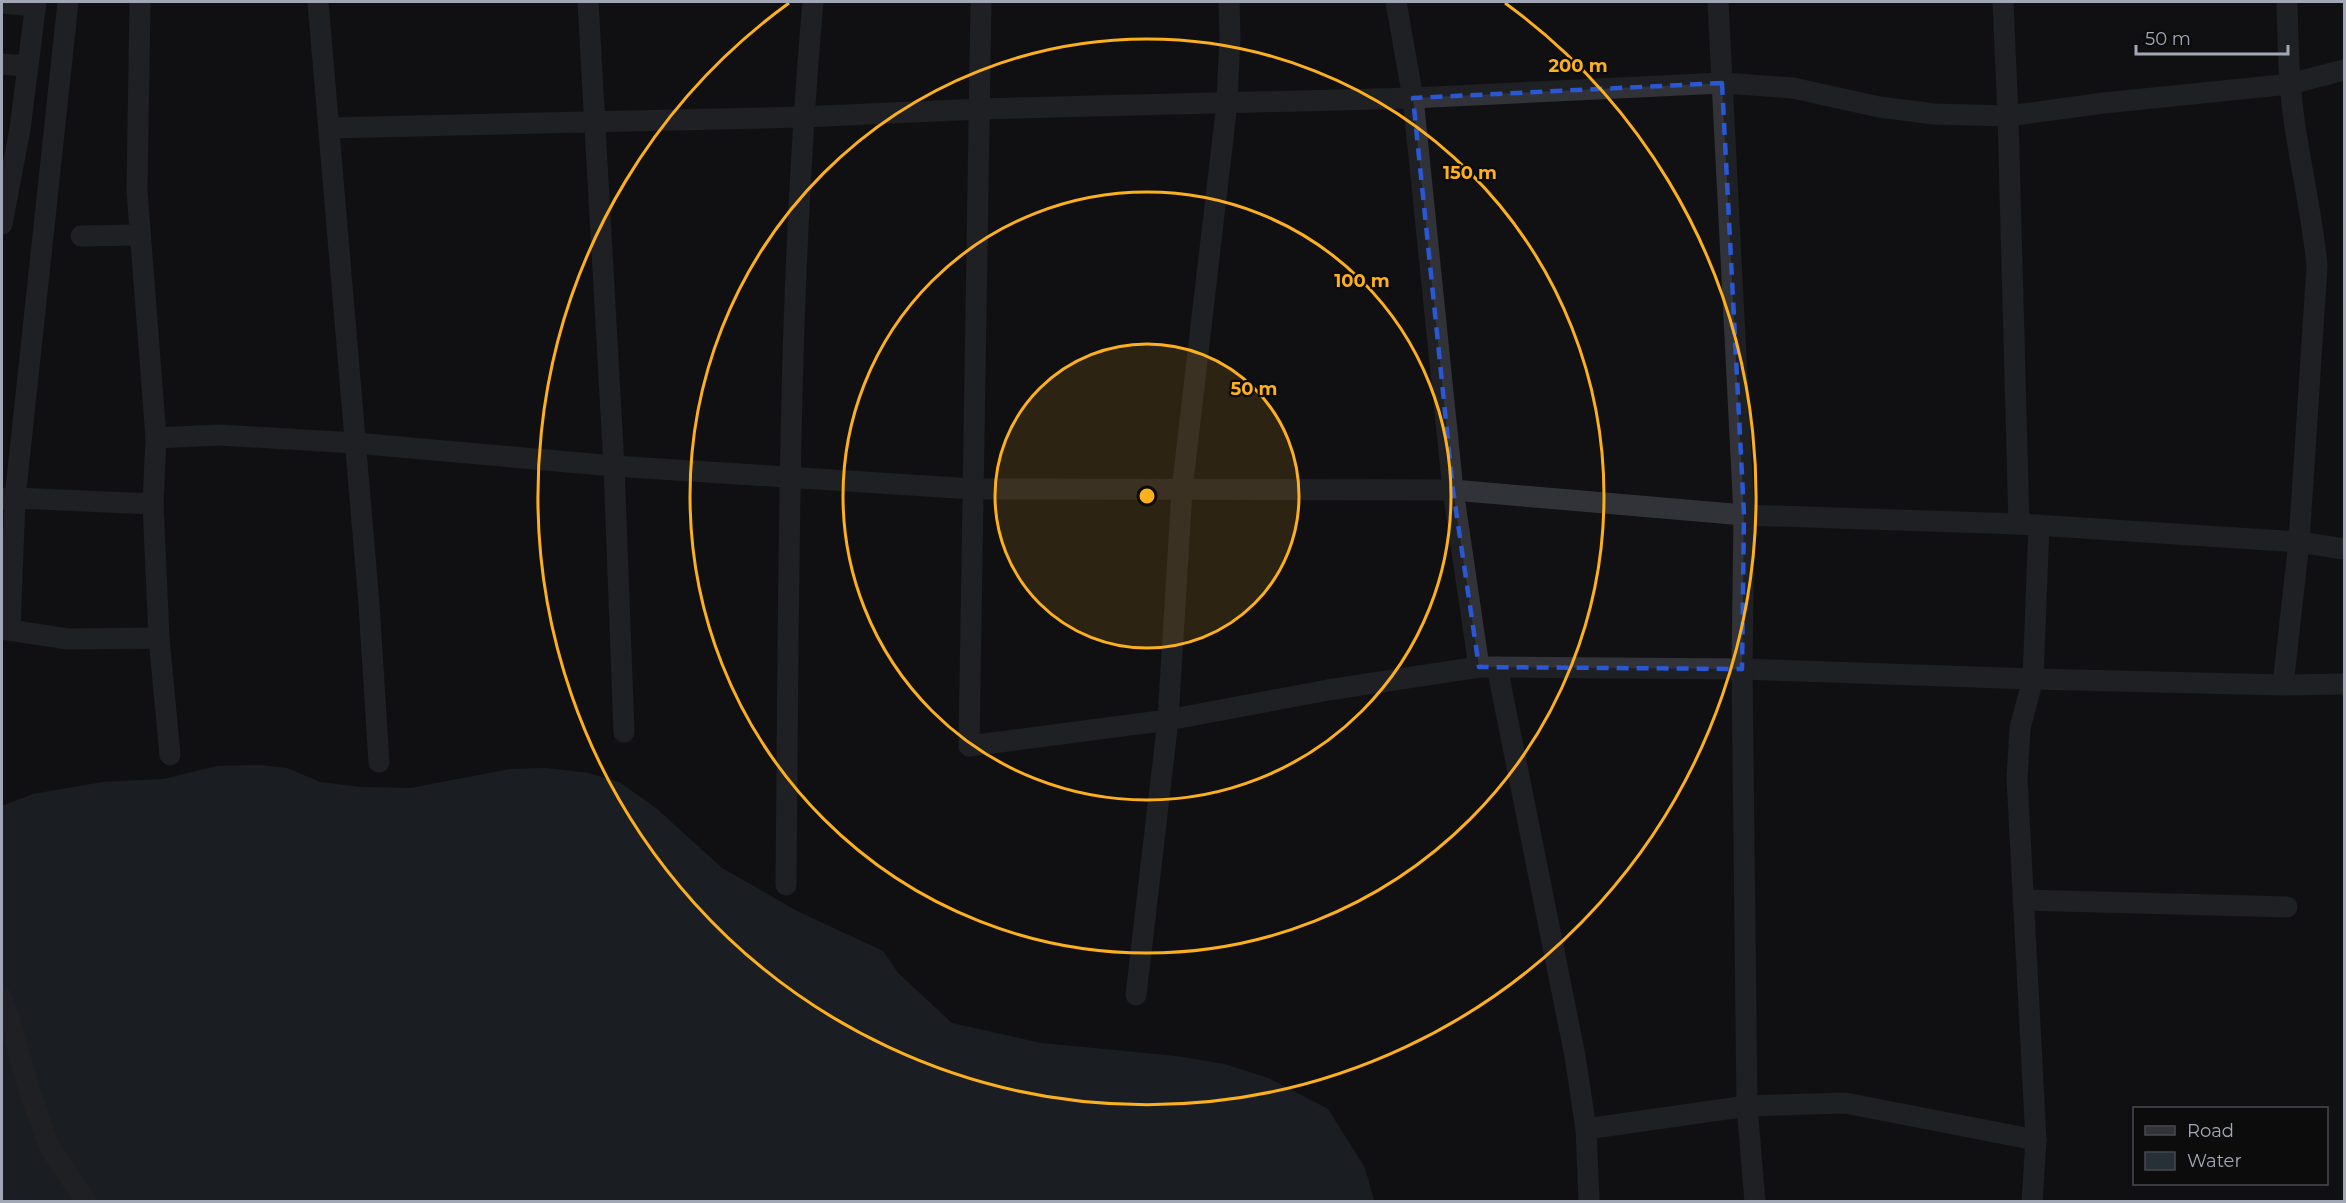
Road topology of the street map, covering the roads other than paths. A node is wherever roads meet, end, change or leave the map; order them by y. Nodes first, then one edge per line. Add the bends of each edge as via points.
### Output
1 (68, 2) edge
2 (140, 2) edge
3 (318, 2) edge
4 (588, 2) edge
5 (813, 2) edge
6 (981, 2) edge
7 (1229, 2) edge
8 (1396, 2) edge
9 (1718, 2) edge
10 (2003, 2) edge
11 (2286, 2) edge
12 (2, 3) edge
13 (35, 4) edge
14 (2, 64) edge
15 (27, 66) junction
16 (2344, 70) edge
17 (1722, 83) junction
18 (2290, 84) junction
19 (1413, 98) junction
20 (1227, 103) junction
21 (980, 109) junction
22 (2008, 116) junction
23 (802, 117) junction
24 (595, 122) junction
25 (328, 128) junction
26 (11, 129) edge
27 (2, 224) edge
28 (140, 235) junction
29 (81, 236) dead end
30 (156, 438) junction
31 (355, 443) junction
32 (614, 466) junction
33 (790, 478) junction
34 (973, 489) junction
35 (1182, 490) junction
36 (1454, 490) junction
37 (8, 498) edge
38 (153, 504) junction
39 (1744, 515) junction
40 (2029, 524) junction
41 (2300, 542) junction
42 (2344, 549) edge
43 (6, 630) edge
44 (159, 638) junction
45 (1488, 667) junction
46 (1742, 669) junction
47 (2033, 679) junction
48 (2344, 684) edge
49 (2283, 685) junction
50 (1168, 720) junction
51 (624, 732) dead end
52 (170, 755) dead end
53 (379, 762) dead end
54 (786, 885) dead end
55 (2023, 900) junction
56 (2287, 907) dead end
57 (1136, 995) dead end
58 (2, 998) edge
59 (1747, 1106) junction
60 (1586, 1129) junction
61 (2036, 1140) junction
62 (87, 1202) edge
63 (1589, 1202) edge
64 (1755, 1202) edge
65 (2032, 1202) edge

1 - 37 street
2 - 28 street
3 - 25 street
4 - 24 street
5 - 23 street
6 - 21 street
7 - 20 street
8 - 19 street
9 - 17 street
10 - 22 street
11 - 18 street
12 - 13 street
13 - 15 street
14 - 15 street
15 - 26 street
16 - 18 street
17 - 19 street
17 - 22 street via 1793,88 1879,107 1934,114
17 - 39 street
18 - 22 street
18 - 41 street via 2317,266
19 - 20 street
19 - 36 street
20 - 21 street
20 - 35 street
21 - 23 street
21 - 34 street
22 - 40 street
23 - 24 street
23 - 33 street
24 - 25 street
24 - 32 street
25 - 31 street
26 - 27 street
28 - 29 street
28 - 30 street
30 - 31 street via 219,435
30 - 38 street
31 - 32 street
31 - 53 street
32 - 33 street
32 - 51 street
33 - 34 street
33 - 54 street
34 - 35 street
34 - 50 street via 969,746
35 - 36 street
35 - 50 street
36 - 39 street
36 - 45 street
37 - 38 street
37 - 43 street
38 - 44 street
39 - 40 street
39 - 46 street
40 - 41 street
40 - 47 street
41 - 42 street
41 - 49 street
43 - 44 street via 68,639
44 - 52 street
45 - 46 street
45 - 50 street via 1328,690
45 - 60 street via 1575,1056
46 - 47 street
46 - 59 street
47 - 49 street
47 - 55 street via 2020,728 2017,778
48 - 49 street
50 - 57 street
55 - 56 street
55 - 61 street
58 - 62 street via 50,1148
59 - 60 street
59 - 61 street via 1845,1103
59 - 64 street
60 - 63 street
61 - 65 street

